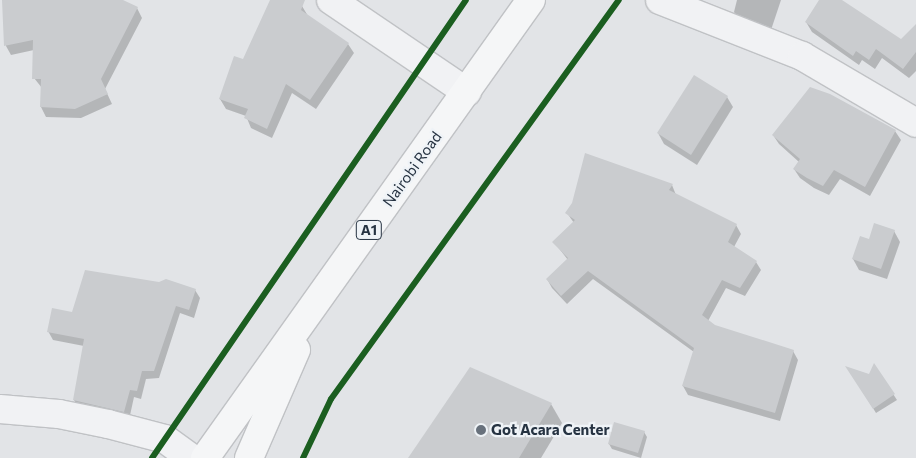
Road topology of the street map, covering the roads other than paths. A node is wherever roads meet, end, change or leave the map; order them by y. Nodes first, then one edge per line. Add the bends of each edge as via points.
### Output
1 (331, 0) edge
2 (531, 0) edge
3 (550, 0) edge
4 (660, 0) edge
5 (467, 92) junction
6 (916, 123) edge
7 (296, 350) junction
8 (0, 409) edge
9 (191, 458) edge
10 (205, 458) edge
11 (225, 458) edge
12 (250, 458) edge

1 - 5 street
2 - 5 main road, Nairobi Road / A1
3 - 7 main road, Nairobi Road / A1
4 - 6 street via 802,56
5 - 10 main road, Nairobi Road / A1
7 - 11 main road, Nairobi Road / A1
7 - 12 main road
8 - 9 street via 59,414 108,424 165,439

